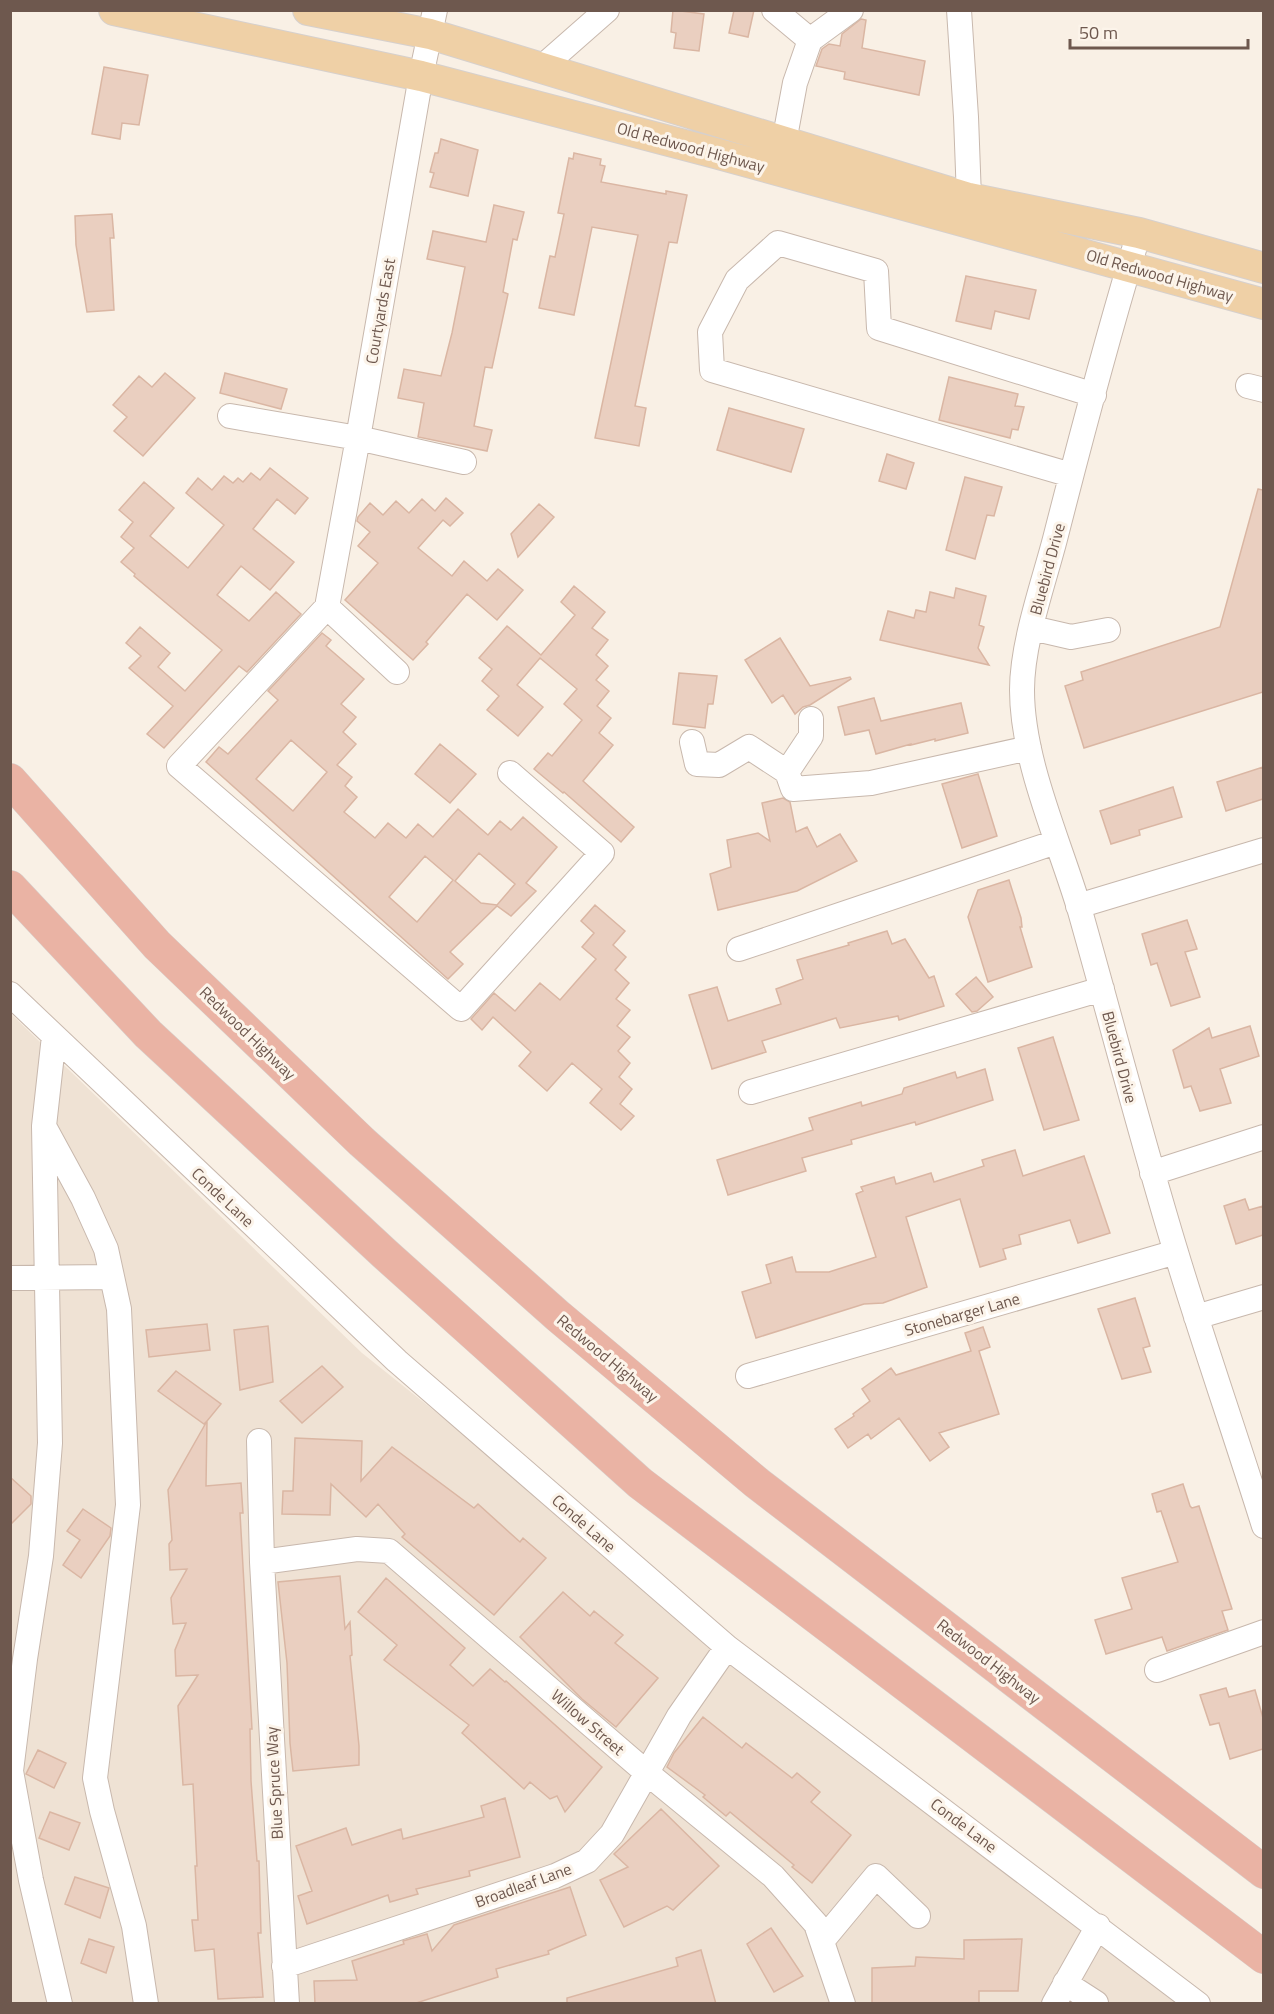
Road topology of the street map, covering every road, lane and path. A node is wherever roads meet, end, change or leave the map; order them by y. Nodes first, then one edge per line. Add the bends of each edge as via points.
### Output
1 (114, 10) edge
2 (308, 10) edge
3 (607, 10) edge
4 (774, 10) edge
5 (851, 10) edge
6 (959, 10) edge
7 (432, 22) edge
8 (810, 40) junction
9 (541, 68) junction
10 (421, 76) junction
11 (784, 142) junction
12 (969, 198) junction
13 (1139, 233) junction
14 (1129, 266) junction
15 (1263, 268) edge
16 (1263, 304) edge
17 (1094, 395) junction
18 (230, 416) dead end
19 (358, 438) junction
20 (464, 462) dead end
21 (1071, 476) junction
22 (327, 607) junction
23 (1032, 628) junction
24 (1108, 630) dead end
25 (397, 672) dead end
26 (811, 719) dead end
27 (692, 742) dead end
28 (1029, 748) junction
29 (10, 761) edge
30 (787, 772) junction
31 (510, 773) dead end
32 (10, 780) edge
33 (1056, 842) junction
34 (1263, 850) edge
35 (10, 887) edge
36 (108, 890) junction
37 (10, 895) edge
38 (1078, 906) junction
39 (62, 944) junction
40 (739, 949) dead end
41 (1102, 989) junction
42 (10, 994) edge
43 (54, 1036) junction
44 (751, 1092) dead end
45 (44, 1126) junction
46 (1263, 1137) edge
47 (1152, 1173) junction
48 (1176, 1252) junction
49 (48, 1277) junction
50 (112, 1277) junction
51 (10, 1278) edge
52 (1263, 1297) edge
53 (1196, 1317) junction
54 (748, 1376) dead end
55 (259, 1441) dead end
56 (1263, 1526) edge
57 (262, 1562) junction
58 (1263, 1632) edge
59 (727, 1647) junction
60 (1157, 1670) dead end
61 (646, 1773) junction
62 (17, 1839) edge
63 (1263, 1872) edge
64 (918, 1916) dead end
65 (1098, 1926) junction
66 (822, 1941) junction
67 (1263, 1957) edge
68 (284, 1966) junction
69 (1059, 1993) edge
70 (836, 2002) edge
71 (1096, 2003) edge
72 (60, 2004) edge
73 (146, 2004) edge
74 (287, 2004) edge
75 (1198, 2004) edge

1 - 10 main road, Old Redwood Highway
2 - 7 main road, Old Redwood Highway
3 - 9 street
4 - 8 street
5 - 8 street
6 - 12 street
7 - 9 main road, Old Redwood Highway
7 - 10 street, Courtyards East
8 - 11 street via 795,83
9 - 11 main road, Old Redwood Highway
10 - 14 main road, Old Redwood Highway
10 - 19 street, Courtyards East
11 - 12 main road, Old Redwood Highway
12 - 13 main road, Old Redwood Highway
13 - 14 street, Bluebird Drive
13 - 15 main road, Old Redwood Highway
14 - 16 main road, Old Redwood Highway
14 - 17 street, Bluebird Drive
17 - 21 street, Bluebird Drive
17 - 21 street via 879,328 876,271 778,243 736,280 710,332 712,370
18 - 19 street
19 - 20 street
19 - 22 street, Courtyards East
21 - 23 street, Bluebird Drive
22 - 25 street
22 - 31 street via 179,766 461,1009 603,854
23 - 24 street via 1071,636
23 - 28 street, Bluebird Drive via 1022,689
26 - 30 street via 811,736
27 - 30 street via 697,764 718,765 749,747
28 - 30 street via 871,783 793,789
28 - 33 street, Bluebird Drive
29 - 36 highway
32 - 36 highway, Redwood Highway
33 - 38 street, Bluebird Drive
33 - 40 street
34 - 38 street
35 - 39 highway
36 - 63 highway, Redwood Highway via 157,945 353,1134 558,1316 757,1483
37 - 39 highway
38 - 41 street, Bluebird Drive
39 - 67 highway via 148,1034 640,1483
41 - 44 street
41 - 47 street, Bluebird Drive
42 - 43 street, Conde Lane
43 - 45 street
43 - 59 street, Conde Lane via 397,1361
45 - 49 street
45 - 50 street via 106,1249
46 - 47 street
47 - 48 street, Bluebird Drive
48 - 53 street, Bluebird Drive
48 - 54 street, Stonebarger Lane
49 - 50 street
49 - 51 street
49 - 62 street via 50,1443 41,1556 11,1771
50 - 73 street via 119,1309 128,1505 95,1779 134,1926
52 - 53 street
53 - 56 street, Bluebird Drive
55 - 57 street
57 - 61 street, Willow Street via 357,1550 389,1551
57 - 68 street, Blue Spruce Way
58 - 60 street
59 - 61 street, Broadleaf Lane via 679,1716
59 - 65 street, Conde Lane
61 - 66 street, Willow Street via 773,1876 816,1924
61 - 68 street, Broadleaf Lane via 612,1834 587,1861 555,1876
62 - 72 street
64 - 66 street via 876,1876
65 - 69 street
65 - 75 street, Conde Lane
66 - 70 street, Willow Street
68 - 74 street, Blue Spruce Way
69 - 71 street

